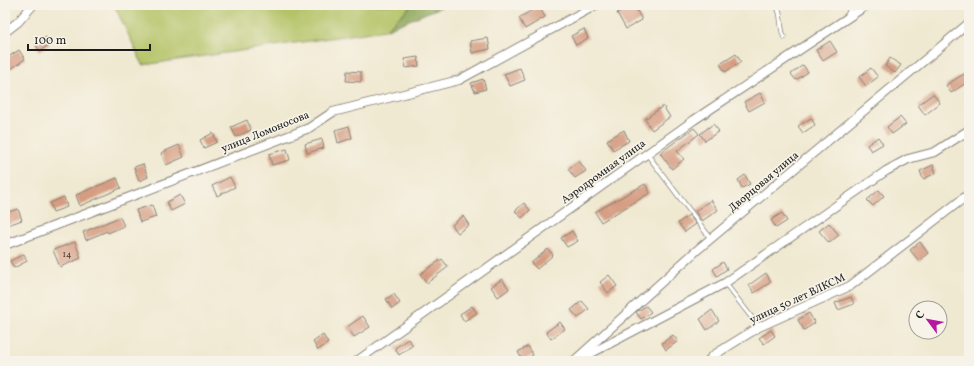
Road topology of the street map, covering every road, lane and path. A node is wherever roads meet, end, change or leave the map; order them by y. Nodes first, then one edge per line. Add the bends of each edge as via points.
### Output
1 (33, 5) edge
2 (596, 5) edge
3 (776, 5) edge
4 (852, 5) edge
5 (867, 5) edge
6 (846, 18) junction
7 (969, 23) edge
8 (5, 32) edge
9 (784, 37) dead end
10 (969, 130) edge
11 (647, 154) junction
12 (969, 194) edge
13 (711, 239) junction
14 (5, 244) edge
15 (725, 284) junction
16 (759, 327) junction
17 (357, 361) edge
18 (575, 361) edge
19 (708, 361) edge

1 - 8 street
2 - 14 street, улица Ломоносова via 459,80 333,112 309,128
3 - 9 lane via 780,10
4 - 6 lane
5 - 6 street, Аэродромная улица
6 - 11 street, Аэродромная улица
7 - 13 street, Дворцовая улица
10 - 15 street via 935,152 908,159 886,171
11 - 13 lane
11 - 17 street, Аэродромная улица
12 - 16 street, улица 50 лет ВЛКСМ via 850,286
13 - 18 street, Дворцовая улица
15 - 16 lane
15 - 18 street
16 - 19 street, улица 50 лет ВЛКСМ via 714,354

